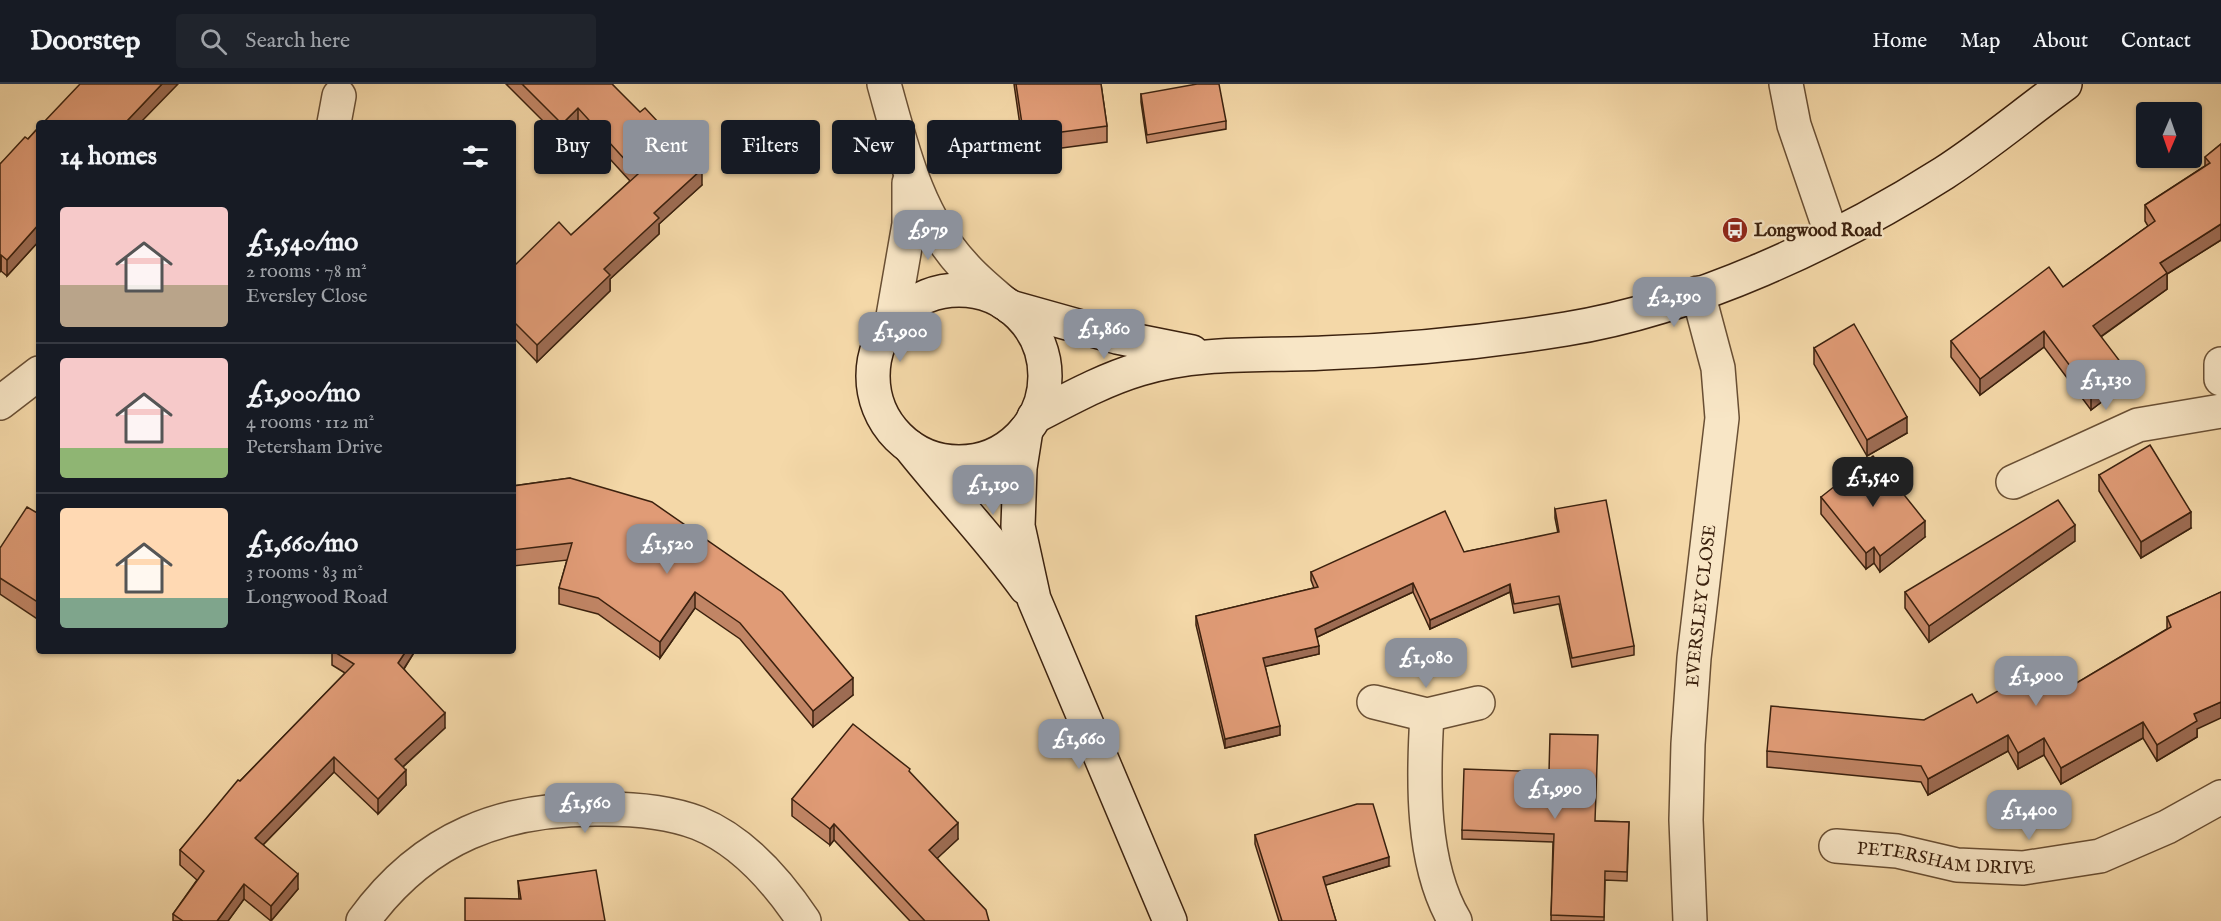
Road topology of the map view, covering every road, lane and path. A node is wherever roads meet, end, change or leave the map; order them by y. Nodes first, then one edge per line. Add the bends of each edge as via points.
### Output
1 (884, 84) edge
2 (1786, 84) edge
3 (2065, 84) edge
4 (909, 175) junction
5 (1832, 236) junction
6 (1698, 294) junction
7 (1007, 305) junction
8 (892, 322) junction
9 (1212, 356) junction
10 (2221, 364) edge
11 (36, 375) edge
12 (2221, 380) edge
13 (0, 404) edge
14 (2221, 411) edge
15 (1030, 424) junction
16 (909, 447) junction
17 (2013, 482) dead end
18 (1034, 599) junction
19 (1374, 702) dead end
20 (1478, 703) dead end
21 (1427, 716) junction
22 (2221, 796) edge
23 (1836, 846) dead end
24 (363, 921) edge
25 (804, 921) edge
26 (1170, 921) edge
27 (1455, 921) edge
28 (1690, 921) edge

1 - 4 street
2 - 5 street via 1794,125
3 - 5 street via 1945,173
4 - 7 street via 935,228 963,265
4 - 8 street via 909,224
5 - 6 street
6 - 9 street via 1568,329 1441,345
6 - 28 street, EVERSLEY CLOSE via 1715,352 1722,418 1688,744
7 - 8 street via 981,292 957,290 932,294 910,305
7 - 9 street via 1117,337
7 - 15 street via 1028,324 1040,346 1045,370 1043,394
8 - 16 street via 878,346 872,374 876,401 889,427
9 - 15 street via 1142,368 1100,384
10 - 12 street
11 - 13 street
14 - 17 street via 2138,425
15 - 16 street via 1007,448 984,459 958,463 932,458
15 - 18 street via 1020,468 1018,526
16 - 18 street via 993,542
18 - 26 street
19 - 21 street
20 - 21 street
21 - 27 street via 1426,824 1436,872
22 - 23 street, PETERSHAM DRIVE via 2167,827 2100,856 2023,868 1957,865 1897,851
24 - 25 street via 413,866 456,837 535,811 581,808 667,814 699,824 755,861 782,889

